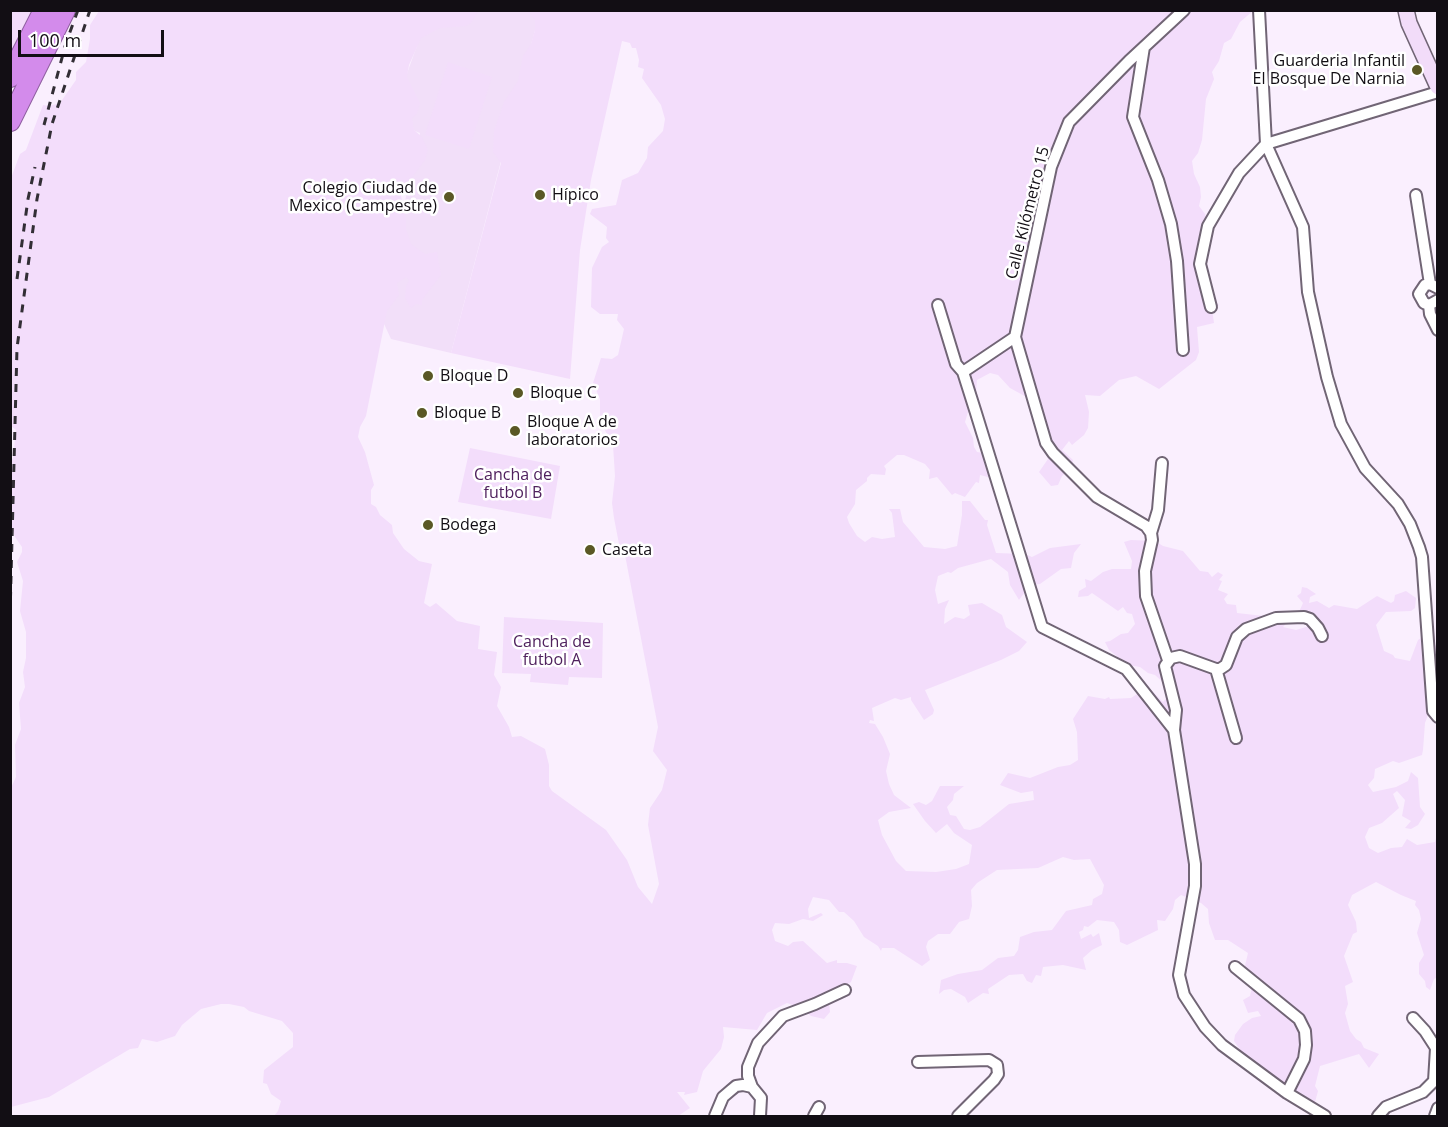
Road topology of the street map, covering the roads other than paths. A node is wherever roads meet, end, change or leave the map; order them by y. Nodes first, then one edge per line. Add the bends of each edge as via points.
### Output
1 (44, 10) edge
2 (65, 10) edge
3 (1184, 10) edge
4 (1258, 10) edge
5 (1406, 10) edge
6 (1144, 47) junction
7 (10, 77) edge
8 (1437, 87) edge
9 (1437, 92) edge
10 (10, 121) edge
11 (1266, 144) junction
12 (1416, 195) dead end
13 (1434, 286) edge
14 (1433, 302) edge
15 (938, 305) dead end
16 (1211, 307) dead end
17 (1437, 330) edge
18 (1015, 337) junction
19 (1183, 350) dead end
20 (963, 372) junction
21 (1162, 464) dead end
22 (1151, 533) junction
23 (1322, 636) dead end
24 (1168, 660) junction
25 (1216, 669) junction
26 (1437, 717) edge
27 (1174, 730) junction
28 (1236, 738) dead end
29 (1235, 967) dead end
30 (845, 990) dead end
31 (1413, 1018) dead end
32 (918, 1062) dead end
33 (752, 1087) junction
34 (1287, 1093) junction
35 (1437, 1108) edge
36 (715, 1116) edge
37 (760, 1116) edge
38 (958, 1116) edge
39 (1324, 1116) edge
40 (1378, 1116) edge
41 (1435, 1116) edge

1 - 7 highway
2 - 10 highway
3 - 6 street, Calle Kilómetro 15
4 - 11 street
5 - 8 street
6 - 18 street, Calle Kilómetro 15 via 1070,122 1051,167
6 - 19 street via 1133,117 1172,224
9 - 11 street
11 - 16 street via 1239,173 1208,226 1200,264
11 - 26 street via 1303,226 1308,292 1341,424 1365,468 1398,504 1422,557 1433,711
12 - 13 street
13 - 14 street via 1421,289 1419,294 1420,299
14 - 17 street via 1430,314
15 - 20 street via 956,364
18 - 20 street
18 - 22 street via 1046,443 1097,497 1146,526
20 - 27 street via 1042,627 1126,669
21 - 22 street via 1158,510
22 - 24 street via 1146,596
23 - 25 street via 1314,622 1304,617 1276,618 1246,629 1237,637 1226,664
24 - 25 street via 1180,656
24 - 27 street via 1165,668 1176,710
25 - 28 street
27 - 34 street via 1195,864 1195,886 1179,975 1184,995 1222,1045
29 - 34 street via 1299,1019 1305,1031 1304,1059
30 - 33 street via 783,1016 758,1043 748,1067
31 - 40 street via 1436,1048 1434,1081 1423,1092 1386,1107
32 - 38 street via 989,1060 996,1065 998,1074 994,1080
33 - 36 street via 736,1086 723,1097
33 - 37 street via 760,1098
34 - 39 street
35 - 41 street

